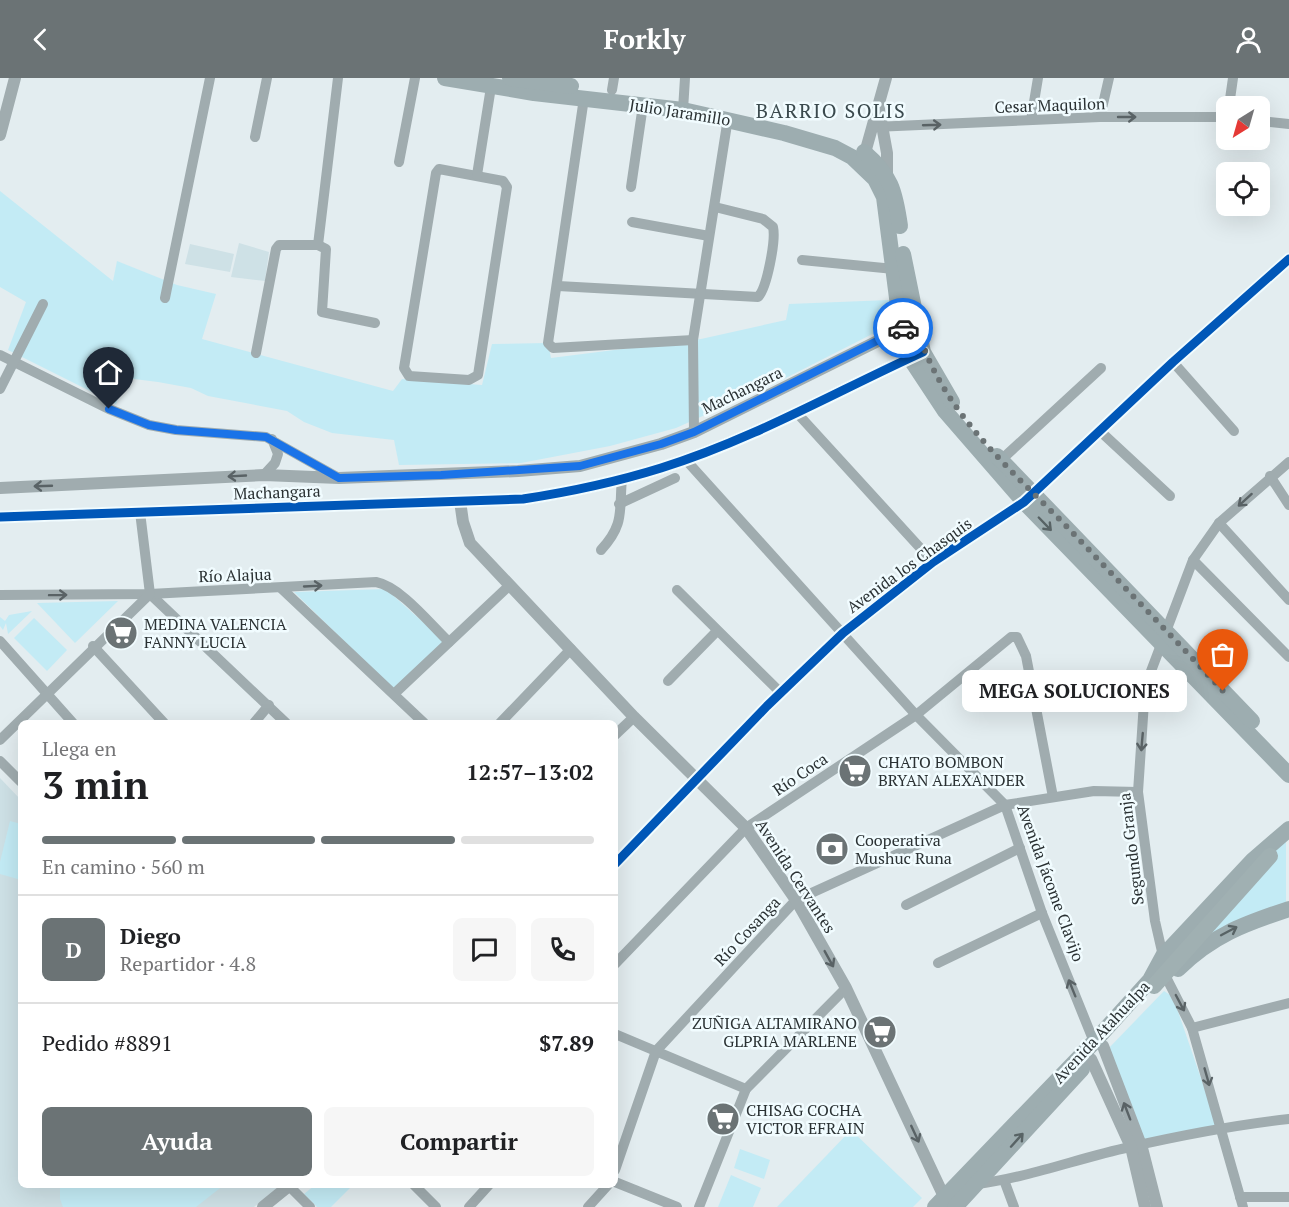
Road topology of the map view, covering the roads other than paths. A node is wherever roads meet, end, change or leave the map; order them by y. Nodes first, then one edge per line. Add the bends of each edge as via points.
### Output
1 (15, 78) edge
2 (210, 78) edge
3 (267, 78) edge
4 (338, 78) edge
5 (415, 78) edge
6 (445, 78) edge
7 (510, 78) edge
8 (685, 78) edge
9 (886, 78) edge
10 (1038, 78) edge
11 (1109, 78) edge
12 (1233, 78) edge
13 (567, 82) edge
14 (613, 84) edge
15 (491, 87) junction
16 (1230, 96) edge
17 (584, 98) junction
18 (643, 105) junction
19 (683, 105) junction
20 (1100, 117) junction
21 (1216, 117) edge
22 (728, 118) junction
23 (1031, 120) junction
24 (1270, 122) edge
25 (1289, 124) edge
26 (879, 127) junction
27 (0, 135) edge
28 (255, 137) dead end
29 (863, 159) junction
30 (399, 162) dead end
31 (477, 175) junction
32 (883, 180) junction
33 (631, 187) dead end
34 (715, 207) junction
35 (632, 222) dead end
36 (709, 236) junction
37 (318, 245) junction
38 (802, 260) dead end
39 (1288, 260) edge
40 (894, 269) junction
41 (558, 286) junction
42 (699, 292) junction
43 (165, 298) dead end
44 (43, 304) dead end
45 (375, 322) dead end
46 (908, 326) junction
47 (693, 340) junction
48 (256, 353) dead end
49 (0, 355) edge
50 (917, 355) junction
51 (13, 362) junction
52 (1173, 363) junction
53 (1101, 368) dead end
54 (0, 389) edge
55 (797, 412) junction
56 (1234, 431) dead end
57 (694, 432) junction
58 (1101, 432) junction
59 (272, 438) junction
60 (685, 459) junction
61 (1001, 460) junction
62 (1289, 462) edge
63 (264, 475) junction
64 (1270, 476) junction
65 (339, 478) junction
66 (622, 478) junction
67 (675, 478) dead end
68 (0, 488) edge
69 (1170, 496) dead end
70 (1029, 498) junction
71 (460, 501) junction
72 (619, 504) junction
73 (1289, 505) edge
74 (140, 512) junction
75 (0, 517) edge
76 (1219, 523) junction
77 (601, 550) dead end
78 (1193, 560) junction
79 (933, 562) junction
80 (510, 585) junction
81 (281, 588) junction
82 (677, 590) dead end
83 (150, 594) junction
84 (0, 595) edge
85 (1289, 600) edge
86 (717, 631) junction
87 (843, 633) junction
88 (1164, 638) junction
89 (0, 641) edge
90 (449, 642) junction
91 (93, 646) junction
92 (571, 649) junction
93 (1289, 657) edge
94 (668, 681) dead end
95 (781, 693) junction
96 (394, 694) junction
97 (46, 695) junction
98 (269, 705) junction
99 (916, 715) junction
100 (634, 717) junction
101 (20, 720) edge
102 (70, 720) edge
103 (161, 720) edge
104 (256, 720) edge
105 (283, 720) edge
106 (421, 720) edge
107 (503, 720) edge
108 (18, 722) edge
109 (618, 732) edge
110 (0, 740) edge
111 (1289, 760) edge
112 (0, 761) edge
113 (1289, 775) edge
114 (696, 778) junction
115 (18, 779) edge
116 (1138, 792) junction
117 (1053, 797) junction
118 (1005, 805) junction
119 (746, 828) junction
120 (1289, 829) edge
121 (1020, 848) junction
122 (1268, 854) dead end
123 (618, 861) edge
124 (796, 900) junction
125 (906, 905) dead end
126 (1289, 909) edge
127 (1042, 913) junction
128 (1163, 956) junction
129 (618, 961) edge
130 (938, 963) dead end
131 (1157, 982) junction
132 (846, 988) junction
133 (1289, 1003) edge
134 (1192, 1028) junction
135 (618, 1035) edge
136 (1098, 1044) junction
137 (656, 1051) junction
138 (1091, 1059) junction
139 (746, 1089) junction
140 (1289, 1119) edge
141 (1222, 1127) junction
142 (1136, 1146) junction
143 (618, 1161) edge
144 (1004, 1180) junction
145 (618, 1183) edge
146 (978, 1184) junction
147 (285, 1188) edge
148 (292, 1188) edge
149 (417, 1188) edge
150 (486, 1188) edge
151 (605, 1188) edge
152 (1289, 1197) edge
153 (1241, 1202) edge
154 (945, 1205) edge
155 (263, 1207) edge
156 (310, 1207) edge
157 (436, 1207) edge
158 (470, 1207) edge
159 (588, 1207) edge
160 (677, 1207) edge
161 (699, 1207) edge
162 (1014, 1207) edge
163 (1145, 1207) edge
164 (1157, 1207) edge

1 - 27 street
2 - 43 street
3 - 28 street
4 - 37 street
5 - 30 street
6 - 15 main road, Julio Jaramillo
7 - 13 main road, Julio Jaramillo
8 - 19 street
9 - 26 street
10 - 23 street
11 - 20 street
12 - 16 street
13 - 14 main road, Julio Jaramillo
14 - 19 main road, Julio Jaramillo
15 - 17 main road, Julio Jaramillo
15 - 31 street
17 - 18 main road, Julio Jaramillo
17 - 41 street
18 - 19 main road, Julio Jaramillo
18 - 33 street
19 - 22 main road, Julio Jaramillo
19 - 29 main road, Julio Jaramillo via 745,111 803,127
20 -> 21 street, Cesar Maquilon
20 - 23 street, Cesar Maquilon
22 - 29 main road, Julio Jaramillo
22 - 34 street
26 -> 23 street, Cesar Maquilon
24 - 25 street
26 - 29 street
26 - 32 street
29 - 32 main road, Julio Jaramillo
31 - 31 street via 506,183 478,375 475,379 409,376 404,368 439,169
32 - 40 main road, Julio Jaramillo
32 - 46 main road, Julio Jaramillo via 897,203
34 - 36 street
34 - 42 street via 765,220 773,227 774,238 764,290 758,297
35 - 36 street
36 - 42 street
37 - 45 street via 326,249 322,312
37 - 48 street via 279,245 276,249
38 - 40 street
39 - 52 street, Avenida los Chasquis
40 - 46 main road, Julio Jaramillo
41 - 42 street
41 - 47 street via 549,335 553,348
42 - 47 street
44 - 51 street
46 - 50 main road, Julio Jaramillo
46 - 57 street, Machangara
47 - 57 street
49 - 51 street
50 - 55 street, Machangara
50 - 61 main road, Julio Jaramillo
50 - 70 main road, Julio Jaramillo via 945,411
51 - 54 street
51 - 59 street via 149,425
52 - 56 street
52 - 58 street, Avenida los Chasquis
53 - 61 street
55 - 60 street, Machangara
55 - 79 street
57 - 65 street, Machangara via 580,466
58 - 69 street
58 - 70 street, Avenida los Chasquis
59 - 63 street via 278,454
59 - 65 street
60 - 66 street, Machangara
60 - 87 street, Avenida Jácome Clavijo
61 - 70 main road, Julio Jaramillo
62 - 64 street, Segundo Granja
63 - 65 street, Machangara
63 -> 68 street, Machangara
64 - 73 street
64 -> 76 street, Segundo Granja
66 - 71 street, Machangara via 523,499
66 - 72 street
67 - 72 street
70 - 79 street, Avenida los Chasquis
70 - 88 main road, Julio Jaramillo
71 - 74 street, Machangara
71 - 80 street, Avenida Cervantes via 470,543
72 - 77 street via 616,534
74 - 75 street, Machangara
74 - 83 street
76 - 78 street, Segundo Granja
76 - 85 street
78 - 88 street, Segundo Granja
78 - 93 street
79 - 87 street, Avenida los Chasquis
80 - 90 street
80 - 92 street, Avenida Cervantes
81 - 83 street, Río Alajua
81 -> 90 street, Río Alajua via 386,584
81 - 96 street
82 - 86 street
84 -> 83 street, Río Alajua
83 - 91 street
83 - 98 street
86 - 94 street
86 - 95 street
87 - 95 street, Avenida los Chasquis
87 - 99 street, Avenida Jácome Clavijo
88 - 111 main road, Julio Jaramillo
88 - 113 main road, Julio Jaramillo
88 -> 116 street, Segundo Granja via 1145,687
89 - 97 street
90 - 96 street
91 - 97 street
91 - 103 street
92 - 100 street, Avenida Cervantes
92 - 107 street
95 - 114 street, Avenida los Chasquis
96 - 106 street
97 - 101 street
97 - 102 street
98 - 104 street
98 - 105 street
99 - 117 street, Río Coca via 1017,637 1029,666
99 - 118 street, Avenida Jácome Clavijo
99 - 119 street, Río Coca
100 - 109 street
100 - 114 street, Avenida Cervantes
108 - 110 street
112 - 115 street
114 - 119 street, Avenida Cervantes
114 - 123 street, Avenida los Chasquis
116 - 117 street, Río Cosanga via 1094,791
116 - 128 street, Segundo Granja
117 - 118 street, Río Cosanga
118 - 121 street, Avenida Jácome Clavijo
118 - 124 street, Río Cosanga
119 - 124 street, Avenida Cervantes
119 - 129 street, Río Coca
120 - 128 main road, Avenida Atahualpa via 1253,860
121 - 125 street
121 - 127 street, Avenida Jácome Clavijo
122 - 131 highway
124 -> 132 street, Avenida Cervantes
124 - 137 street, Río Cosanga
131 -> 126 main road, Avenida Atahualpa via 1215,938
127 - 130 street
136 -> 127 street, Avenida Jácome Clavijo
128 - 131 main road, Avenida Atahualpa
131 -> 134 street
131 - 136 main road, Avenida Atahualpa
132 - 139 street
132 -> 154 street, Avenida Cervantes
133 - 134 street
134 -> 141 street
135 - 137 street
136 - 138 main road, Avenida Atahualpa
142 -> 136 street, Avenida Jácome Clavijo
136 - 154 main road, Avenida Atahualpa
137 - 139 street
137 - 143 street, Río Cosanga
138 - 142 street, Avenida Jácome Clavijo
146 -> 138 main road, Avenida Atahualpa
139 - 161 street
140 - 141 street
141 - 142 street
141 - 153 street
142 - 144 street
142 - 163 street, Avenida Jácome Clavijo
142 - 164 street, Avenida Jácome Clavijo
144 - 146 street
144 - 162 street
145 - 160 street
146 - 154 main road, Avenida Atahualpa
147 - 155 street
148 - 156 street
149 - 157 street
150 - 158 street
151 - 159 street
152 - 153 street

